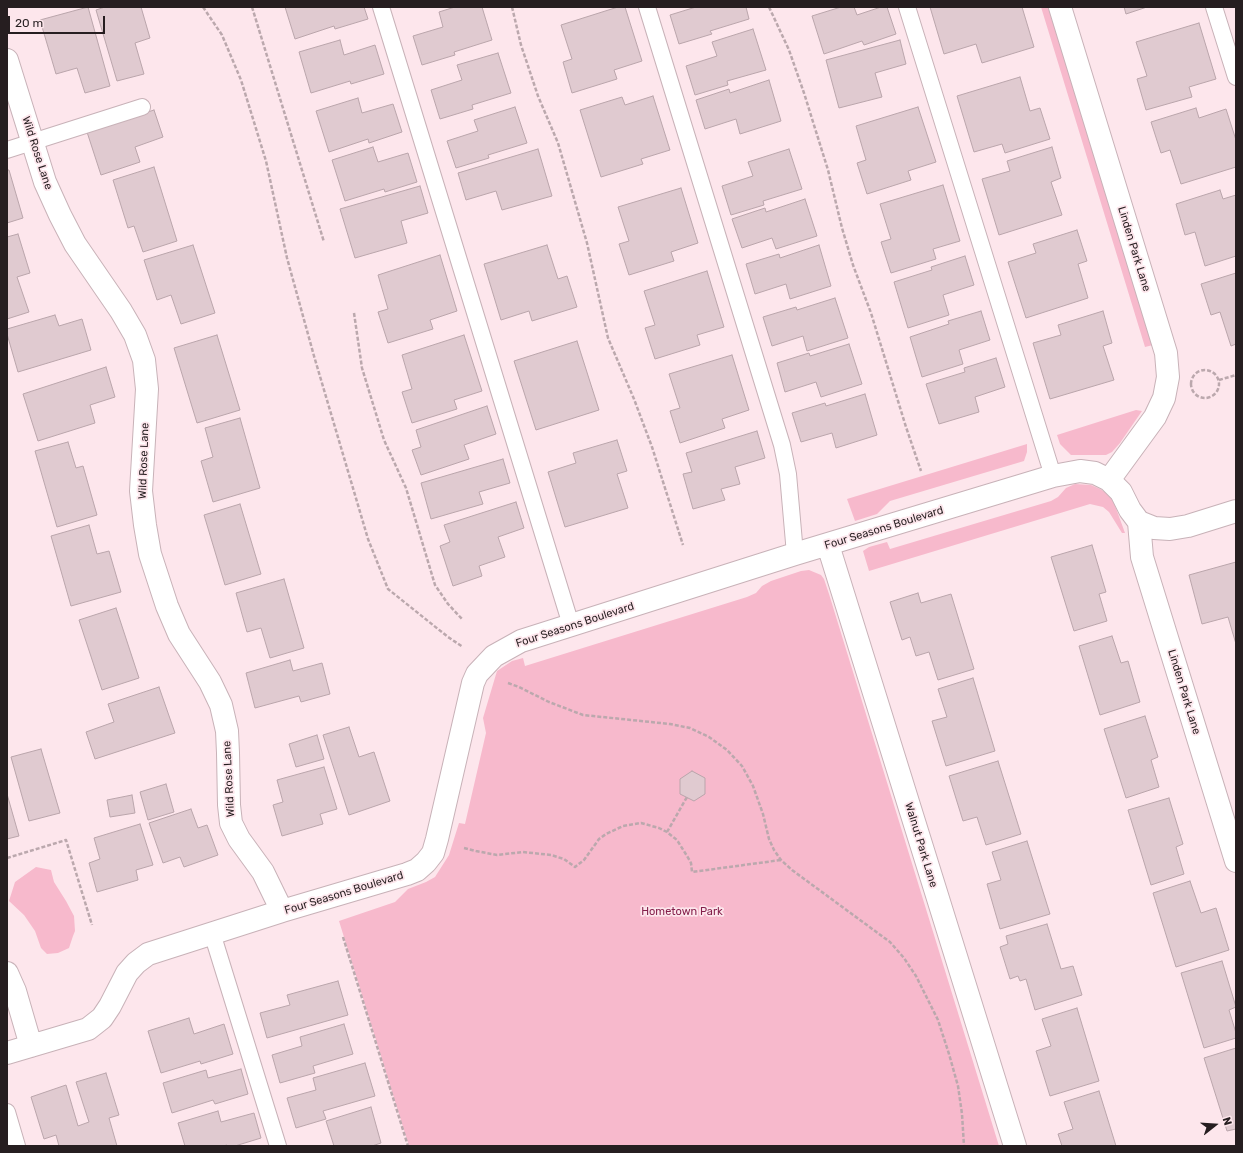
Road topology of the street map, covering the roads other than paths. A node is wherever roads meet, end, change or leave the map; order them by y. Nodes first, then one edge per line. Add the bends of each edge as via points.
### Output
1 (382, 7) edge
2 (648, 7) edge
3 (907, 7) edge
4 (1060, 7) edge
5 (1214, 7) edge
6 (7, 60) edge
7 (1236, 77) edge
8 (142, 107) dead end
9 (33, 142) junction
10 (7, 150) edge
11 (1053, 476) junction
12 (1109, 480) junction
13 (1236, 511) edge
14 (1139, 522) junction
15 (828, 545) junction
16 (795, 554) junction
17 (571, 625) junction
18 (1236, 861) edge
19 (282, 911) junction
20 (212, 933) junction
21 (7, 973) edge
22 (31, 1046) junction
23 (7, 1053) edge
24 (7, 1112) edge
25 (18, 1146) edge
26 (278, 1146) edge
27 (1015, 1146) edge

1 - 17 lane
2 - 16 lane via 782,445 788,474
3 - 11 lane
4 - 12 street, Linden Park Lane via 1166,354 1168,377 1164,398 1155,417
5 - 7 lane
6 - 9 street, Wild Rose Lane
8 - 9 lane
9 - 10 lane
9 - 19 street, Wild Rose Lane via 45,182 74,244 121,311 135,335 144,360 147,389 141,491 150,554 179,634 210,682 221,706 227,731 231,823 238,839 263,872
11 - 12 street, Four Seasons Boulevard via 1080,471 1095,473
11 - 15 street, Four Seasons Boulevard
12 - 14 street, Four Seasons Boulevard via 1121,492
13 - 14 street via 1170,529 1154,528
14 - 18 street, Linden Park Lane via 1142,557
15 - 16 street, Four Seasons Boulevard
15 - 27 street, Walnut Park Lane
16 - 17 street, Four Seasons Boulevard
17 - 19 street, Four Seasons Boulevard via 514,644 494,656 477,674 437,839 426,862 412,872
19 - 20 street, Four Seasons Boulevard
20 - 22 street, Four Seasons Boulevard via 148,954 127,973 102,1018 88,1028
20 - 26 lane
21 - 22 street
22 - 23 street, Four Seasons Boulevard
24 - 25 lane

